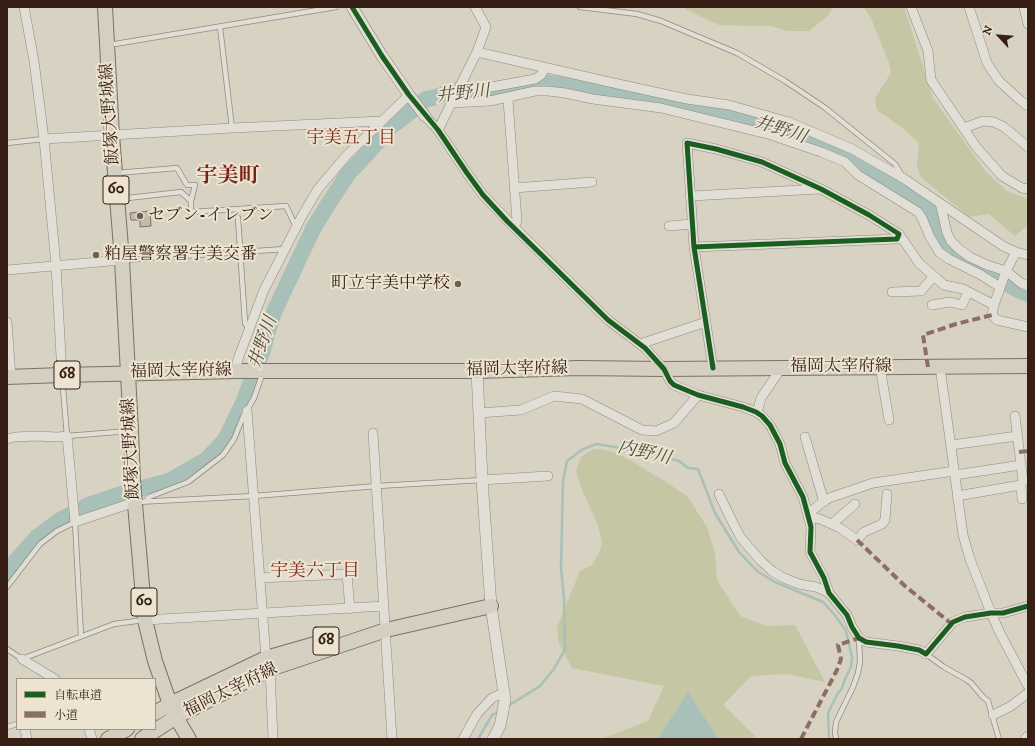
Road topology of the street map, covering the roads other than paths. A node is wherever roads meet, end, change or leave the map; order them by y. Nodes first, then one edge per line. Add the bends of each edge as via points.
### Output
1 (24, 7) edge
2 (105, 7) edge
3 (336, 7) edge
4 (352, 7) edge
5 (475, 7) edge
6 (580, 7) edge
7 (912, 7) edge
8 (969, 7) edge
9 (1024, 7) edge
10 (1028, 24) edge
11 (220, 27) junction
12 (107, 46) junction
13 (477, 52) junction
14 (545, 68) junction
15 (460, 85) junction
16 (409, 95) junction
17 (508, 100) dead end
18 (451, 103) junction
19 (1028, 106) edge
20 (425, 116) joint
21 (382, 121) junction
22 (232, 128) junction
23 (964, 128) junction
24 (438, 130) junction
25 (112, 135) junction
26 (44, 139) junction
27 (7, 143) edge
28 (1028, 147) edge
29 (115, 173) junction
30 (903, 178) junction
31 (592, 182) dead end
32 (514, 188) junction
33 (821, 189) junction
34 (1028, 189) edge
35 (690, 196) junction
36 (117, 199) junction
37 (190, 200) junction
38 (940, 203) junction
39 (238, 218) dead end
40 (692, 224) junction
41 (668, 226) dead end
42 (514, 227) junction
43 (296, 228) junction
44 (899, 234) junction
45 (694, 247) junction
46 (285, 250) junction
47 (241, 252) junction
48 (1016, 252) junction
49 (1028, 255) edge
50 (122, 260) junction
51 (56, 265) junction
52 (7, 270) edge
53 (1006, 271) junction
54 (934, 276) junction
55 (1028, 286) edge
56 (1000, 287) junction
57 (892, 292) dead end
58 (968, 292) junction
59 (932, 305) dead end
60 (994, 305) junction
61 (7, 322) edge
62 (706, 322) junction
63 (1028, 327) edge
64 (249, 329) junction
65 (640, 344) junction
66 (1028, 366) edge
67 (880, 367) junction
68 (940, 367) junction
69 (713, 368) junction
70 (779, 368) junction
71 (664, 369) junction
72 (237, 371) junction
73 (477, 371) junction
74 (263, 372) junction
75 (128, 373) junction
76 (62, 375) junction
77 (9, 377) edge
78 (698, 395) junction
79 (247, 411) junction
80 (479, 413) junction
81 (757, 413) junction
82 (1015, 416) dead end
83 (889, 420) dead end
84 (132, 431) junction
85 (373, 433) dead end
86 (67, 436) junction
87 (1017, 436) junction
88 (805, 437) dead end
89 (7, 439) edge
90 (951, 446) junction
91 (1024, 470) edge
92 (954, 473) junction
93 (548, 476) dead end
94 (482, 480) junction
95 (1021, 485) junction
96 (377, 486) junction
97 (720, 494) dead end
98 (887, 494) dead end
99 (254, 496) junction
100 (958, 496) junction
101 (1022, 499) dead end
102 (138, 500) junction
103 (824, 502) junction
104 (855, 504) dead end
105 (809, 517) junction
106 (75, 520) junction
107 (832, 524) junction
108 (260, 578) junction
109 (7, 587) edge
110 (829, 593) junction
111 (384, 606) junction
112 (491, 606) junction
113 (1028, 606) edge
114 (350, 608) junction
115 (991, 613) junction
116 (263, 614) junction
117 (145, 620) junction
118 (386, 627) junction
119 (80, 636) junction
120 (859, 638) junction
121 (7, 649) edge
122 (926, 654) junction
123 (22, 659) junction
124 (268, 664) junction
125 (53, 678) edge
126 (1028, 686) edge
127 (1028, 693) edge
128 (505, 696) junction
129 (170, 704) junction
130 (156, 712) edge
131 (993, 715) junction
132 (176, 717) junction
133 (125, 730) edge
134 (156, 730) edge
135 (156, 730) edge
136 (1028, 736) edge
137 (108, 739) edge
138 (142, 739) edge
139 (189, 739) edge
140 (273, 739) edge
141 (392, 739) edge
142 (463, 739) edge
143 (493, 739) edge
144 (836, 739) edge
145 (999, 739) edge
146 (1024, 739) edge

1 - 26 street
2 - 12 main road, 飯塚大野城線 / 60
3 - 11 lane
4 - 16 street
5 - 13 street via 486,27
6 - 30 lane via 637,14 661,21 737,53 786,81 824,107 895,164
7 - 23 street via 928,51 931,80
8 - 19 street via 987,63 999,81
9 - 10 street
11 - 12 lane
11 - 22 lane
12 - 25 main road, 飯塚大野城線 / 60
13 - 14 street
13 - 15 street
14 - 15 street via 535,79 491,87
14 - 30 street via 687,99 729,105 789,122 852,149
15 - 18 street
16 - 20 street
16 - 21 street
17 - 32 street
18 - 24 street
18 - 56 street via 490,101 535,91 548,91 661,108 771,135 845,162 858,175 918,212 939,252
20 - 24 street
21 - 22 street
21 - 43 street via 347,155 318,189
22 - 25 street
23 - 28 street via 983,121 994,122
23 - 34 street via 977,148 1002,176
24 - 42 street via 483,195
25 - 26 street
25 - 29 main road, 飯塚大野城線 / 60
26 - 27 lane
26 - 51 street
29 - 36 main road, 飯塚大野城線 / 60
29 - 37 lane via 177,168 187,185 195,185
30 - 38 street
31 - 32 street
32 - 42 street
33 - 35 street
33 - 35 street via 762,162 687,143
33 - 44 street
35 - 40 street
36 - 37 lane via 181,192
36 - 50 main road, 飯塚大野城線 / 60
37 - 43 lane via 191,212 286,206
38 - 48 street via 1003,246
38 - 53 street via 951,241 970,256
39 - 47 lane
40 - 41 street
40 - 45 street
42 - 65 street via 608,320
43 - 46 street
44 - 45 street via 897,239
44 - 54 street via 919,263
45 - 62 street
46 - 47 lane
46 - 64 street via 264,290
47 - 50 lane
47 - 64 lane via 244,323
48 - 49 street
48 - 53 street
50 - 51 street
50 - 75 main road, 飯塚大野城線 / 60
51 - 52 street
51 - 76 street
53 - 55 street via 1021,284
53 - 56 street
54 - 57 street via 921,291
54 - 58 street via 944,285
56 - 60 street
58 - 59 street via 962,305 950,302
58 - 60 street
60 - 63 street via 992,315 997,320
61 - 77 street
62 - 65 street
62 - 69 street
64 - 72 street
65 - 71 street
66 - 68 main road, 福岡太宰府線 / 68
67 - 68 main road, 福岡太宰府線 / 68
67 - 70 main road, 福岡太宰府線 / 68
67 - 83 street
68 - 90 street
69 - 70 main road, 福岡太宰府線 / 68
69 - 71 main road, 福岡太宰府線 / 68
70 - 81 street via 761,398
71 - 73 main road, 福岡太宰府線 / 68
71 - 78 street via 674,385
72 - 74 main road, 福岡太宰府線 / 68
72 - 75 main road, 福岡太宰府線 / 68
73 - 74 main road, 福岡太宰府線 / 68
73 - 80 street
74 - 79 lane
75 - 76 main road, 福岡太宰府線 / 68
75 - 84 main road, 飯塚大野城線 / 60
76 - 77 main road, 福岡太宰府線 / 68
76 - 86 lane
78 - 80 street via 674,423 656,431 642,430 582,399 575,398 554,396 521,410
78 - 81 street
79 - 99 street
79 - 102 lane via 223,455 188,482
80 - 94 street
81 - 105 street via 770,425 780,444 785,464 803,497
82 - 87 street
84 - 86 lane
84 - 102 main road, 飯塚大野城線 / 60 via 133,481
85 - 96 street
86 - 89 street via 22,436
86 - 106 street
87 - 90 street
87 - 91 street
88 - 103 street
90 - 92 street
91 - 92 street
91 - 95 street
92 - 100 street
92 - 103 street via 873,484 829,498
93 - 94 street
94 - 96 lane
94 - 112 street
95 - 100 street
95 - 101 street
96 - 99 lane
96 - 111 street
97 - 110 street via 741,538 772,571 799,584 816,587
98 - 107 street via 885,520 864,532 857,540
99 - 102 lane
99 - 108 street
100 - 115 street via 963,535
102 - 106 street
102 - 117 main road, 飯塚大野城線 / 60
103 - 105 street via 813,510
104 - 107 street
105 - 107 street via 820,518
105 - 110 street via 810,552
106 - 109 lane via 40,544
106 - 119 lane
108 - 114 street via 347,574
108 - 116 street
110 - 120 street via 847,615
111 - 114 street
111 - 118 street
112 - 118 main road, 福岡太宰府線 / 68
112 - 128 street
113 - 115 street via 1003,613
114 - 116 street
115 - 122 street via 965,617 953,622
115 - 126 street
116 - 117 street
116 - 124 street
117 - 119 lane via 114,624
117 - 129 main road, 飯塚大野城線 / 60 via 155,661
118 - 124 main road, 福岡太宰府線 / 68
118 - 141 street
119 - 123 lane
120 - 122 street via 866,642 919,650
120 - 144 lane via 858,673 836,722
121 - 123 lane
122 - 131 lane via 971,683 988,701
123 - 125 street
124 - 129 main road, 福岡太宰府線 / 68
124 - 132 main road, 福岡太宰府線 / 68
124 - 140 street
127 - 131 street via 1012,706
128 - 142 street via 492,698 477,714
128 - 143 street via 500,726
129 - 130 main road, 福岡太宰府線 / 68
129 - 132 main road, 飯塚大野城線 / 60
131 - 145 lane
132 - 134 main road, 福岡太宰府線 / 68
132 - 139 main road, 飯塚大野城線 / 60
133 - 137 main road
135 - 138 main road, 福岡太宰府線 / 68
136 - 146 street

